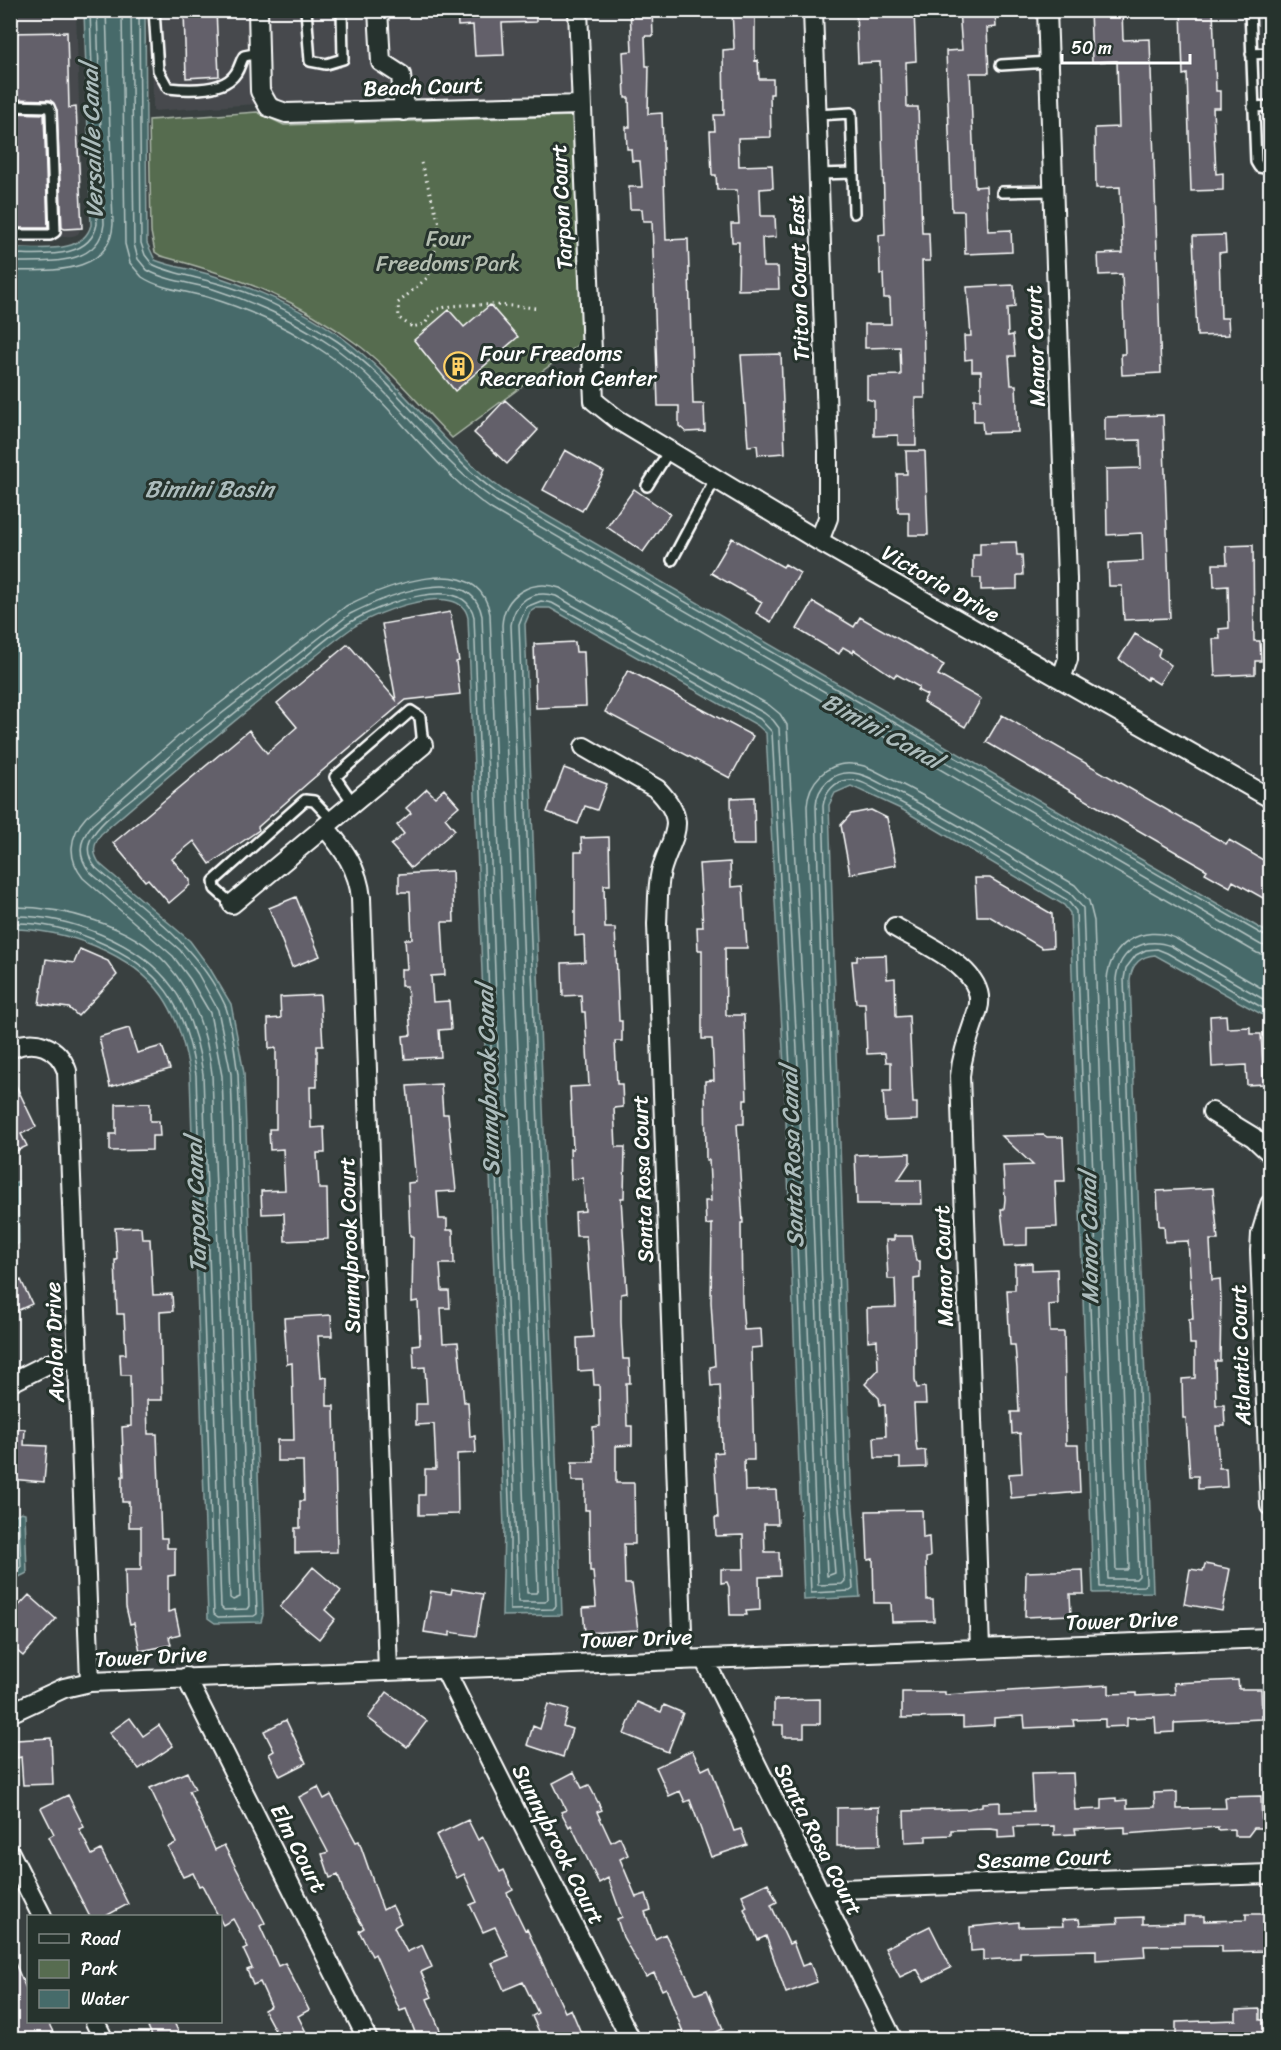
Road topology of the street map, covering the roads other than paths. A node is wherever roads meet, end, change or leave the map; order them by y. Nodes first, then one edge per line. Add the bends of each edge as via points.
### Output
1 (154, 10) edge
2 (258, 10) edge
3 (306, 10) edge
4 (342, 10) edge
5 (378, 10) edge
6 (578, 10) edge
7 (813, 10) edge
8 (1047, 10) edge
9 (1250, 10) edge
10 (259, 53) junction
11 (1270, 53) edge
12 (1251, 54) junction
13 (1049, 62) junction
14 (1001, 65) dead end
15 (581, 105) junction
16 (10, 106) edge
17 (1270, 106) edge
18 (1253, 107) junction
19 (404, 111) junction
20 (817, 115) junction
21 (1270, 169) edge
22 (853, 173) junction
23 (819, 174) junction
24 (1054, 191) junction
25 (1002, 192) dead end
26 (854, 213) dead end
27 (10, 235) edge
28 (594, 402) joint
29 (669, 450) junction
30 (715, 479) junction
31 (648, 486) dead end
32 (819, 542) junction
33 (672, 560) dead end
34 (1061, 679) junction
35 (423, 745) joint
36 (584, 747) dead end
37 (1270, 798) edge
38 (353, 803) junction
39 (329, 824) junction
40 (232, 904) joint
41 (895, 927) dead end
42 (10, 1049) edge
43 (1212, 1112) dead end
44 (1270, 1154) edge
45 (1270, 1204) edge
46 (77, 1358) junction
47 (10, 1383) edge
48 (1270, 1506) edge
49 (1270, 1638) edge
50 (980, 1649) junction
51 (704, 1659) junction
52 (683, 1660) junction
53 (446, 1670) junction
54 (388, 1671) junction
55 (186, 1677) junction
56 (90, 1682) junction
57 (10, 1713) edge
58 (10, 1853) edge
59 (1270, 1874) edge
60 (821, 1895) junction
61 (41, 1915) edge
62 (96, 2023) edge
63 (104, 2040) edge
64 (369, 2040) edge
65 (631, 2040) edge
66 (893, 2040) edge

1 - 10 lane via 158,70 168,88 189,90 221,85 236,75 244,56
2 - 10 street
3 - 4 lane via 310,61 326,64 343,59
5 - 19 street via 381,62 401,75
6 - 15 street, Tarpon Court
7 - 20 street, Triton Court East
8 - 13 street, Manor Court
9 - 12 lane
10 - 19 street, Beach Court via 260,91 269,107 286,114
11 - 12 lane
12 - 18 lane
13 - 14 lane
13 - 24 street, Manor Court
15 - 19 street, Beach Court
15 - 28 street, Tarpon Court
16 - 27 lane via 49,107 51,111 55,232
17 - 18 lane
18 - 21 lane via 1256,162 1259,167
20 - 22 lane via 851,113
20 - 23 street, Triton Court East
22 - 23 lane
22 - 26 lane
23 - 32 street, Triton Court East via 828,507
24 - 25 lane
24 - 34 street, Manor Court via 1068,659
28 - 29 street, Victoria Drive
29 - 30 street, Victoria Drive
29 - 31 lane
30 - 32 street, Victoria Drive
30 - 33 lane
32 - 34 street, Victoria Drive
34 - 37 street, Victoria Drive
35 - 38 street
35 - 38 lane via 420,717 411,711 335,777
36 - 52 street, Santa Rosa Court via 657,789 675,820 675,839 659,879 657,924
38 - 39 street
39 - 40 street
39 - 40 lane via 314,801 305,800 213,881 215,889
39 - 54 street, Sunnybrook Court via 352,862 361,898
41 - 50 street, Manor Court via 966,971 977,985 979,995 960,1076
42 - 46 street, Avalon Drive via 25,1044 45,1046 60,1056 67,1071
43 - 44 street via 1253,1137
45 - 48 street, Atlantic Court via 1260,1251
46 - 47 street via 48,1364
46 - 56 street, Avalon Drive
49 - 50 street, Tower Drive
50 - 51 street, Tower Drive
51 - 52 street, Tower Drive
51 - 60 street, Santa Rosa Court
52 - 53 street, Tower Drive
53 - 54 street, Tower Drive
53 - 65 street, Sunnybrook Court
54 - 55 street, Tower Drive
55 - 56 street, Tower Drive
55 - 64 street, Elm Court
56 - 57 street, Tower Drive via 64,1688
58 - 61 street
59 - 60 street, Sesame Court via 840,1889
60 - 66 street, Santa Rosa Court
62 - 63 street

